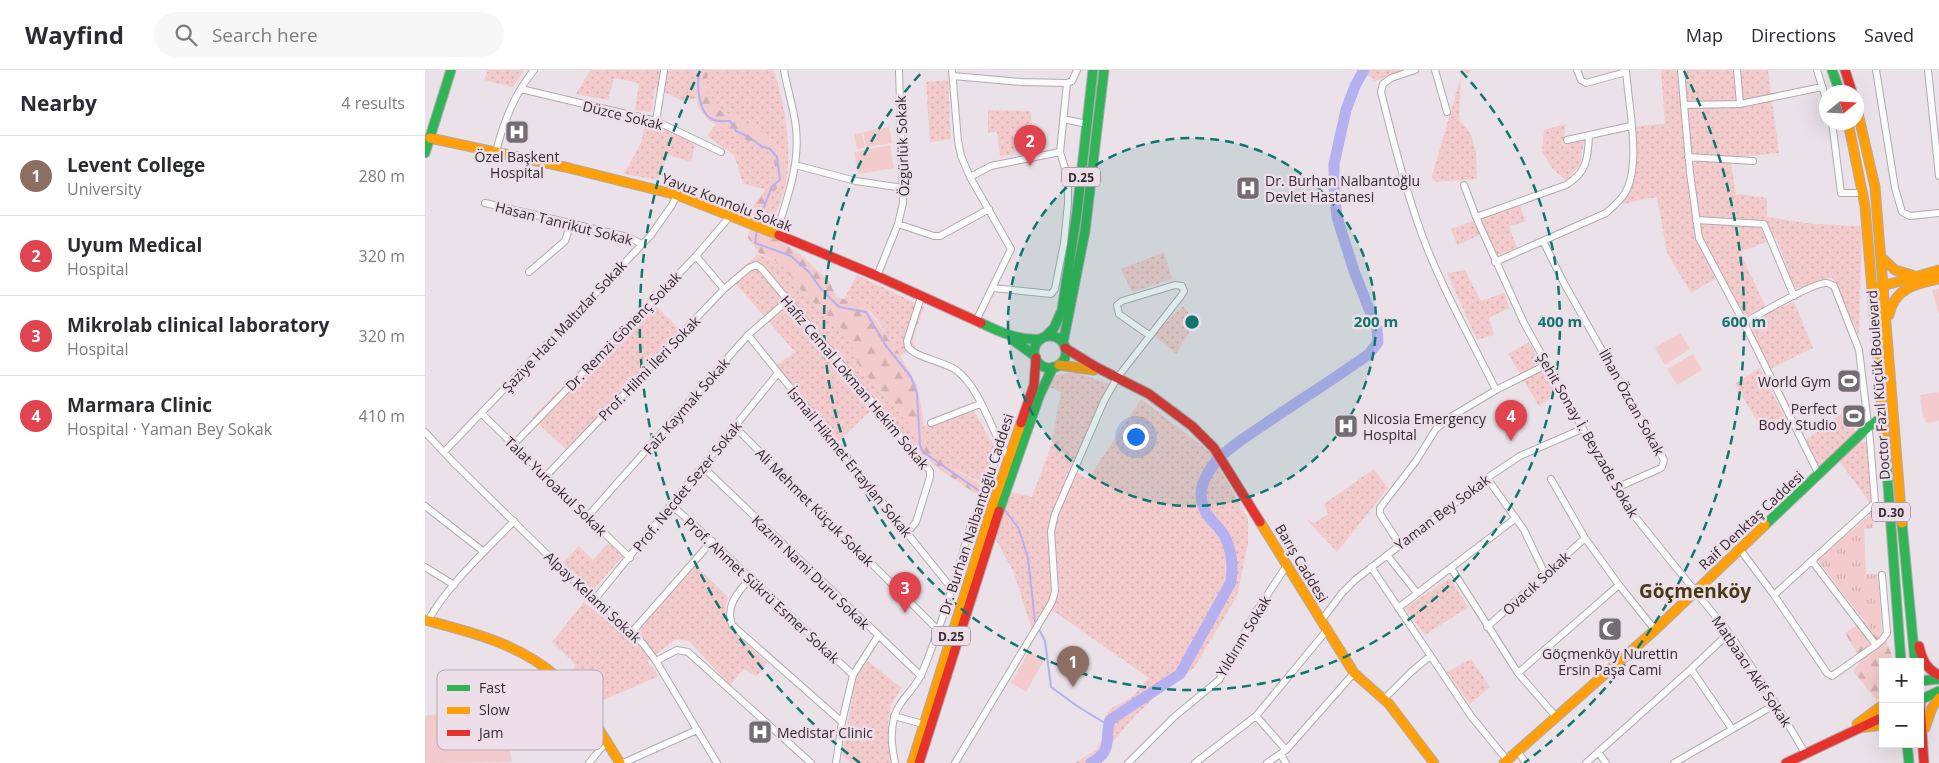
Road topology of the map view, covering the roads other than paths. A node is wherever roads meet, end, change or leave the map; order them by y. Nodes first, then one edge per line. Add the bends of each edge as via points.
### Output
1 (451, 70) edge
2 (534, 70) edge
3 (784, 70) edge
4 (899, 70) edge
5 (1077, 70) edge
6 (1093, 70) edge
7 (1104, 70) edge
8 (1415, 70) edge
9 (1435, 70) edge
10 (1577, 70) edge
11 (1681, 70) edge
12 (1737, 70) edge
13 (1818, 70) edge
14 (1832, 70) edge
15 (1845, 70) edge
16 (1876, 70) edge
17 (1928, 70) edge
18 (665, 71) edge
19 (1626, 71) edge
20 (953, 73) edge
21 (1067, 83) junction
22 (1822, 85) edge
23 (1837, 85) edge
24 (1850, 85) edge
25 (1819, 88) edge
26 (521, 89) junction
27 (1740, 104) junction
28 (1685, 105) junction
29 (1447, 112) dead end
30 (1063, 119) junction
31 (656, 121) junction
32 (1087, 124) junction
33 (1631, 126) junction
34 (1833, 130) edge
35 (1851, 130) edge
36 (1862, 130) edge
37 (1589, 136) junction
38 (430, 138) junction
39 (1567, 140) dead end
40 (496, 152) junction
41 (721, 152) dead end
42 (1060, 152) junction
43 (425, 153) edge
44 (1938, 154) edge
45 (1688, 157) junction
46 (1753, 162) dead end
47 (795, 165) junction
48 (1939, 170) edge
49 (1939, 176) edge
50 (970, 177) junction
51 (1464, 185) dead end
52 (903, 188) junction
53 (1863, 193) junction
54 (677, 195) junction
55 (485, 203) dead end
56 (989, 209) junction
57 (1939, 213) edge
58 (731, 215) junction
59 (1476, 217) junction
60 (1696, 220) junction
61 (571, 223) junction
62 (898, 224) junction
63 (776, 234) junction
64 (1543, 241) junction
65 (642, 244) junction
66 (696, 256) junction
67 (1882, 258) junction
68 (1495, 262) junction
69 (756, 266) joint
70 (1939, 270) edge
71 (529, 272) dead end
72 (877, 276) junction
73 (1917, 276) junction
74 (1939, 278) edge
75 (1884, 284) junction
76 (993, 288) junction
77 (724, 289) junction
78 (1873, 292) junction
79 (1794, 296) junction
80 (921, 298) junction
81 (787, 301) junction
82 (976, 321) junction
83 (1744, 323) junction
84 (1887, 326) junction
85 (1002, 333) junction
86 (748, 335) junction
87 (1149, 335) junction
88 (1044, 338) junction
89 (1064, 346) junction
90 (1035, 357) junction
91 (1546, 365) junction
92 (1056, 366) junction
93 (1102, 371) junction
94 (779, 373) junction
95 (1117, 378) junction
96 (1496, 390) junction
97 (980, 404) junction
98 (482, 414) junction
99 (1883, 420) junction
100 (931, 423) dead end
101 (735, 427) junction
102 (1868, 427) junction
103 (1582, 429) junction
104 (425, 432) edge
105 (514, 444) junction
106 (1001, 447) junction
107 (444, 452) junction
108 (1009, 456) junction
109 (703, 468) junction
110 (991, 471) dead end
111 (1819, 475) junction
112 (546, 476) junction
113 (1487, 478) junction
114 (1551, 479) dead end
115 (1616, 488) junction
116 (1001, 491) junction
117 (425, 506) edge
118 (671, 506) junction
119 (994, 511) junction
120 (588, 516) junction
121 (1517, 518) junction
122 (514, 521) junction
123 (971, 524) dead end
124 (908, 532) junction
125 (1585, 538) junction
126 (712, 541) junction
127 (1400, 544) junction
128 (1739, 548) junction
129 (484, 552) junction
130 (1387, 554) junction
131 (630, 558) junction
132 (1813, 561) junction
133 (1287, 565) junction
134 (425, 567) edge
135 (1371, 567) junction
136 (1451, 568) junction
137 (1545, 574) junction
138 (1882, 574) dead end
139 (750, 578) junction
140 (454, 585) junction
141 (1619, 585) junction
142 (953, 589) junction
143 (1696, 590) junction
144 (1417, 593) junction
145 (1774, 594) junction
146 (595, 599) junction
147 (1398, 608) junction
148 (1909, 608) junction
149 (427, 620) edge
150 (1321, 621) junction
151 (1487, 627) junction
152 (938, 630) junction
153 (1327, 630) junction
154 (1655, 630) junction
155 (632, 632) junction
156 (1729, 633) junction
157 (878, 636) junction
158 (1876, 645) junction
159 (1430, 656) junction
160 (1901, 658) edge
161 (1915, 658) edge
162 (656, 661) junction
163 (1691, 669) junction
164 (547, 670) edge
165 (1354, 673) junction
166 (1518, 673) junction
167 (853, 675) junction
168 (1939, 675) edge
169 (921, 676) junction
170 (1939, 679) edge
171 (1924, 681) edge
172 (1939, 692) edge
173 (1939, 698) edge
174 (1924, 699) edge
175 (1383, 700) junction
176 (1776, 704) junction
177 (1879, 708) edge
178 (895, 716) junction
179 (1256, 716) junction
180 (1557, 718) junction
181 (1879, 719) edge
182 (842, 722) junction
183 (923, 724) junction
184 (1879, 725) edge
185 (1858, 728) junction
186 (1732, 729) junction
187 (697, 730) junction
188 (1924, 730) edge
189 (603, 736) edge
190 (1837, 739) junction
191 (607, 741) junction
192 (603, 746) edge
193 (1907, 748) edge
194 (1923, 748) edge
195 (600, 750) edge
196 (1283, 752) junction
197 (1518, 752) junction
198 (1598, 752) junction
199 (1805, 753) junction
200 (1909, 761) edge
201 (1431, 762) edge
202 (1506, 762) edge
203 (589, 763) edge
204 (622, 763) edge
205 (717, 763) edge
206 (811, 763) edge
207 (836, 763) edge
208 (895, 763) edge
209 (912, 763) edge
210 (919, 763) edge
211 (955, 763) edge
212 (1128, 763) edge
213 (1195, 763) edge
214 (1267, 763) edge
215 (1286, 763) edge
216 (1526, 763) edge
217 (1586, 763) edge
218 (1606, 763) edge
219 (1674, 763) edge
220 (1786, 763) edge
221 (1924, 763) edge

1 - 38 main road
2 - 26 street
3 - 47 street via 796,128
4 - 52 street, Özgürlük Sokak
5 - 21 street via 1072,81
6 - 32 main road, D.25
7 - 89 main road, D.25 via 1085,231
8 - 96 street via 1391,78 1383,84 1381,92 1399,167 1440,279
9 - 29 street
10 - 19 street via 1586,83
11 - 28 street
12 - 27 street
13 - 22 street
14 - 23 main road
15 - 24 main road
16 - 57 street via 1895,188 1902,212 1910,216
17 - 44 street
18 - 31 street
19 - 33 street
20 - 21 street via 1021,82
20 - 50 street via 958,146
21 - 30 street
25 - 27 street
26 - 31 street, Düzce Sokak
26 - 40 street via 505,122
27 - 28 street
28 - 45 street
30 - 32 street
30 - 42 street
31 - 41 street, Düzce Sokak
32 - 88 main road, D.25 via 1062,310 1054,328
33 - 37 street
33 - 64 street via 1634,162 1625,193 1606,212
34 - 53 street via 1841,193
35 - 53 main road, Doctor Fazıl Küçük Boulevard / D.30
36 - 67 main road, Doctor Fazıl Küçük Boulevard / D.30 via 1875,187
37 - 39 street
37 - 59 street via 1587,161 1576,179
38 - 40 main road, Yavuz Konnolu Sokak
38 - 43 main road
40 - 54 main road, Yavuz Konnolu Sokak
42 - 50 street via 991,166
42 - 76 street via 1068,178 1068,203 1055,291 1051,294
44 - 48 street
45 - 46 street
45 - 60 street
47 - 52 street via 856,181
47 - 63 street
48 - 49 street
50 - 56 street
51 - 59 street, Şehit Sonay İ. Beyzade Sokak
52 - 62 street, Özgürlük Sokak
53 - 78 main road, Doctor Fazıl Küçük Boulevard / D.30
54 - 58 main road, Yavuz Konnolu Sokak
54 - 65 street, Şaziye Hacı Maltızlar Sokak via 661,223
55 - 61 street, Hasan Tanrikut Sokak
56 - 62 street via 938,237
56 - 76 street via 1011,249
58 - 63 main road, Yavuz Konnolu Sokak
58 - 66 street, Dr. Remzi Gönenç Sokak
59 - 68 street, Şehit Sonay İ. Beyzade Sokak
60 - 79 street via 1764,224
60 - 83 street via 1705,253
61 - 65 street, Hasan Tanrikut Sokak
61 - 71 street via 565,240
62 - 72 street, Özgürlük Sokak
63 - 72 main road, Yavuz Konnolu Sokak
64 - 68 street
64 - 115 street, İlhan Özcan Sokak via 1664,460 1662,468
65 - 98 street, Şaziye Hacı Maltızlar Sokak
66 - 77 street
66 - 105 street, Dr. Remzi Gönenç Sokak
67 - 73 main road via 1897,272
67 - 75 main road, Doctor Fazıl Küçük Boulevard / D.30
68 - 91 street, Şehit Sonay İ. Beyzade Sokak
69 - 77 street, Prof. Hilmi İleri Sokak
69 - 81 street, Hafiz Cemal Lokman Hekim Sokak
70 - 73 main road
72 - 80 main road, Yavuz Konnolu Sokak
73 - 75 main road
74 - 84 main road via 1901,291 1890,307
75 - 78 main road
75 - 84 main road, Doctor Fazıl Küçük Boulevard / D.30
76 - 82 street
77 - 112 street, Prof. Hilmi İleri Sokak
78 - 99 main road, Doctor Fazıl Küçük Boulevard / D.30
79 - 83 street
79 - 102 street via 1818,284 1827,282 1834,286 1858,343
80 - 82 main road, Yavuz Konnolu Sokak
80 - 97 street via 907,341 909,349 958,372 970,385
81 - 86 street, Faiz Kaymak Sokak
81 - 124 street, Hafiz Cemal Lokman Hekim Sokak via 930,471 916,522
82 - 85 main road, Yavuz Konnolu Sokak
83 - 111 street
84 - 148 main road, Doctor Fazıl Küçük Boulevard / D.30
85 - 88 main road, Yavuz Konnolu Sokak via 1027,340
85 - 90 main road, Yavuz Konnolu Sokak
86 - 94 street, İsmail Hikmet Ertaylan Sokak
86 - 120 street, Faiz Kaymak Sokak
87 - 87 street via 1119,314 1117,305 1182,286 1181,296
87 - 95 street
88 - 89 main road via 1055,337
88 - 90 main road, D.25 via 1035,346
89 - 92 main road, D.25 via 1064,358
89 - 93 main road
90 - 92 main road via 1043,366
90 - 108 main road, Dr. Burhan Nalbantoğlu Caddesi / D.25 via 1034,385
91 - 96 street
91 - 103 street, Şehit Sonay İ. Beyzade Sokak
92 - 93 main road
92 - 116 main road, Dr. Burhan Nalbantoğlu Caddesi / D.25 via 1039,394
93 - 95 main road, Barış Caddesi
94 - 101 street, Prof. Necdet Sezer Sokak
94 - 124 street, İsmail Hikmet Ertaylan Sokak
95 - 133 main road, Barış Caddesi via 1177,412 1215,448
95 - 211 street via 1055,514 1051,531 1055,591 1052,602
96 - 127 street via 1436,429 1381,506 1380,514
97 - 100 street
97 - 106 street
98 - 105 street, Talat Yuroakul Sokak
98 - 107 street, Şaziye Hacı Maltızlar Sokak
99 - 102 main road, Raif Denktaş Caddesi
99 - 160 main road, Doctor Fazıl Küçük Boulevard / D.30
101 - 109 street, Prof. Necdet Sezer Sokak
101 - 152 street, Ali Mehmet Küçuk Sokak
102 - 111 main road, Raif Denktaş Caddesi
102 - 132 street via 1875,503
103 - 113 street, Yaman Bey Sokak via 1528,451
103 - 115 street, Şehit Sonay İ. Beyzade Sokak
104 - 107 street, Alpay Kelami Sokak
105 - 112 street, Talat Yuroakul Sokak
106 - 108 street
106 - 110 street
107 - 122 street, Alpay Kelami Sokak
108 - 116 main road, Dr. Burhan Nalbantoğlu Caddesi / D.25
109 - 118 street, Prof. Necdet Sezer Sokak
109 - 157 street, Kazım Nami Duru Sokak
111 - 128 main road, Raif Denktaş Caddesi
112 - 120 street, Talat Yuroakul Sokak
113 - 121 street
113 - 127 street, Yaman Bey Sokak
114 - 125 street
115 - 143 street, Şehit Sonay İ. Beyzade Sokak via 1636,518
116 - 119 main road, Dr. Burhan Nalbantoğlu Caddesi / D.25
117 - 129 street
118 - 126 street, Prof. Ahmet Sükrü Esmer Sokak
118 - 131 street, Prof. Necdet Sezer Sokak
119 - 183 main road, Dr. Burhan Nalbantoğlu Caddesi / D.25
119 - 210 main road, Dr. Burhan Nalbantoğlu Caddesi / D.25
120 - 131 street, Talat Yuroakul Sokak
121 - 136 street
121 - 137 street
122 - 129 street
122 - 146 street, Alpay Kelami Sokak
123 - 142 street
124 - 142 street, İsmail Hikmet Ertaylan Sokak
125 - 137 street, Ovacık Sokak
125 - 141 street
126 - 139 street, Prof. Ahmet Sükrü Esmer Sokak
126 - 155 street
127 - 130 street, Yaman Bey Sokak
128 - 143 main road, Raif Denktaş Caddesi
128 - 145 street
129 - 140 street
130 - 135 street, Yaman Bey Sokak
130 - 144 street
131 - 146 street, Prof. Necdet Sezer Sokak
132 - 145 street
132 - 158 street
133 - 150 main road, Barış Caddesi
133 - 212 street, Yıldırım Sokak via 1256,612 1219,680 1174,717
134 - 140 street
135 - 147 street
135 - 150 street, Yaman Bey Sokak via 1343,592
136 - 144 street
136 - 151 street
137 - 151 street, Ovacık Sokak
138 - 158 street via 1887,633
139 - 167 street, Prof. Ahmet Sükrü Esmer Sokak
139 - 182 street via 731,602 729,615 732,624
140 - 149 street
141 - 154 street
141 - 166 street
142 - 152 street
143 - 154 main road, Raif Denktaş Caddesi
143 - 156 street, Matbaacı Akif Sokak
144 - 147 street
145 - 158 street via 1832,676
146 - 155 street, Alpay Kelami Sokak
147 - 159 street
148 - 161 main road, Doctor Fazıl Küçük Boulevard / D.30
148 - 168 main road via 1921,656 1930,670
149 - 164 main road via 494,641
150 - 153 main road, Barış Caddesi
151 - 166 street
152 - 169 street
153 - 165 main road, Barış Caddesi
153 - 179 street
154 - 180 main road, Raif Denktaş Caddesi
155 - 162 street, Alpay Kelami Sokak
156 - 163 street
156 - 176 street, Matbaacı Akif Sokak
157 - 167 street
157 - 169 street, Kazım Nami Duru Sokak
159 - 175 street
159 - 202 street
162 - 187 street, Alpay Kelami Sokak
162 - 206 street via 677,650 688,652
163 - 186 street
163 - 198 street
165 - 175 main road, Barış Caddesi
165 - 196 street
166 - 180 street
167 - 182 street
169 - 178 street via 902,700
170 - 171 main road
172 - 174 main road
173 - 188 main road
175 - 201 main road, Barış Caddesi
176 - 186 street
176 - 199 street, Matbaacı Akif Sokak
177 - 190 main road
178 - 183 street
178 - 208 street via 891,738
179 - 196 street
179 - 213 street
180 - 197 main road, Raif Denktaş Caddesi
181 - 185 main road
182 - 207 street
183 - 209 main road, Dr. Burhan Nalbantoğlu Caddesi / D.25
184 - 185 main road
185 - 190 main road
186 - 219 street
187 - 204 street
187 - 205 street, Alpay Kelami Sokak
189 - 191 main road
190 - 199 main road
191 - 192 street
191 - 204 main road
193 - 200 main road
194 - 221 main road
195 - 203 street
196 - 214 street
196 - 215 street
197 - 202 main road, Raif Denktaş Caddesi
197 - 216 street
198 - 217 street
198 - 218 street
199 - 220 main road

